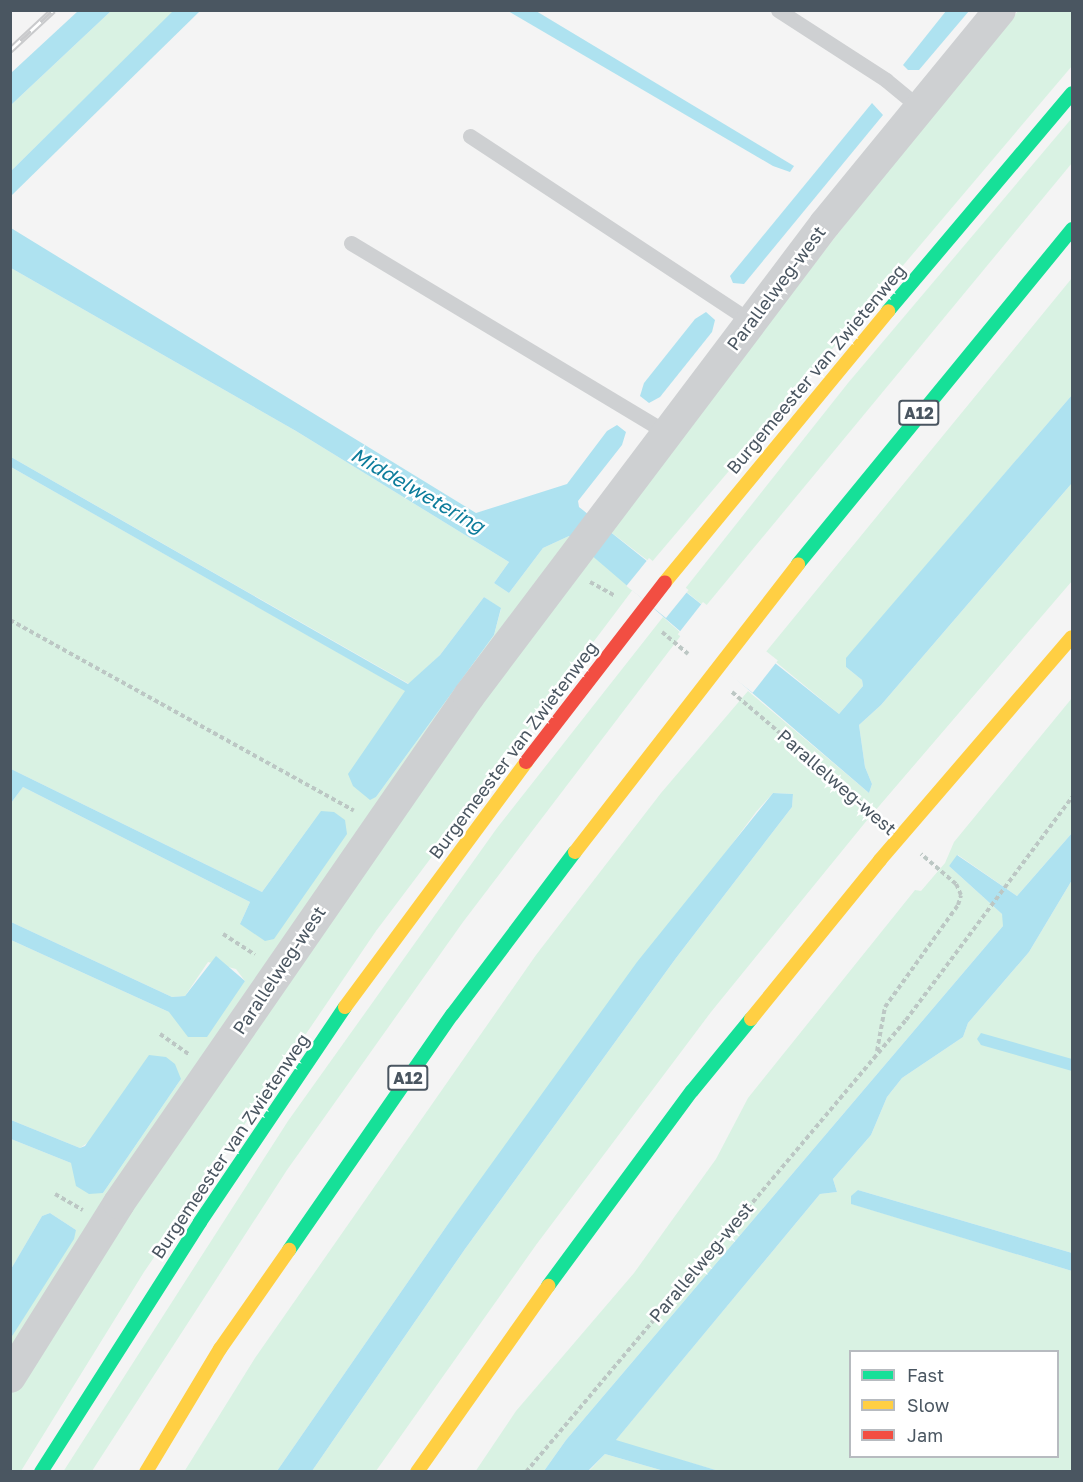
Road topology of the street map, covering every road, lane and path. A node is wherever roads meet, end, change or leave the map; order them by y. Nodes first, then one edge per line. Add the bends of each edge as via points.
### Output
1 (778, 10) edge
2 (1000, 10) edge
3 (1072, 93) edge
4 (920, 108) junction
5 (470, 136) dead end
6 (1072, 230) edge
7 (351, 243) dead end
8 (751, 321) junction
9 (667, 433) junction
10 (566, 564) junction
11 (624, 603) dead end
12 (10, 620) edge
13 (652, 625) dead end
14 (1072, 637) edge
15 (698, 663) dead end
16 (724, 686) dead end
17 (1072, 797) edge
18 (885, 823) dead end
19 (378, 825) junction
20 (912, 846) dead end
21 (223, 934) dead end
22 (280, 970) junction
23 (877, 1052) junction
24 (10, 1377) edge
25 (41, 1472) edge
26 (146, 1472) edge
27 (417, 1472) edge
28 (526, 1472) edge

1 - 4 lane via 886,80
2 - 4 street, Parallelweg-west
3 - 25 main road, Burgemeester van Zwietenweg via 624,632 334,1023 200,1222
4 - 8 street, Parallelweg-west
5 - 8 lane
6 - 26 main road, A12 via 690,698 452,1015 220,1349
7 - 9 lane
8 - 9 street, Parallelweg-west
9 - 10 street, Parallelweg-west
10 - 11 path
10 - 19 street, Parallelweg-west
12 - 19 path
13 - 15 path
14 - 27 main road via 931,799 692,1091 566,1260
16 - 18 path, Parallelweg-west
17 - 23 path, Parallelweg-west
19 - 22 street, Parallelweg-west
20 - 23 path, Parallelweg-west via 956,884 961,894 958,905 885,1007
21 - 22 path
22 - 24 street, Parallelweg-west via 119,1203
23 - 28 path, Parallelweg-west

